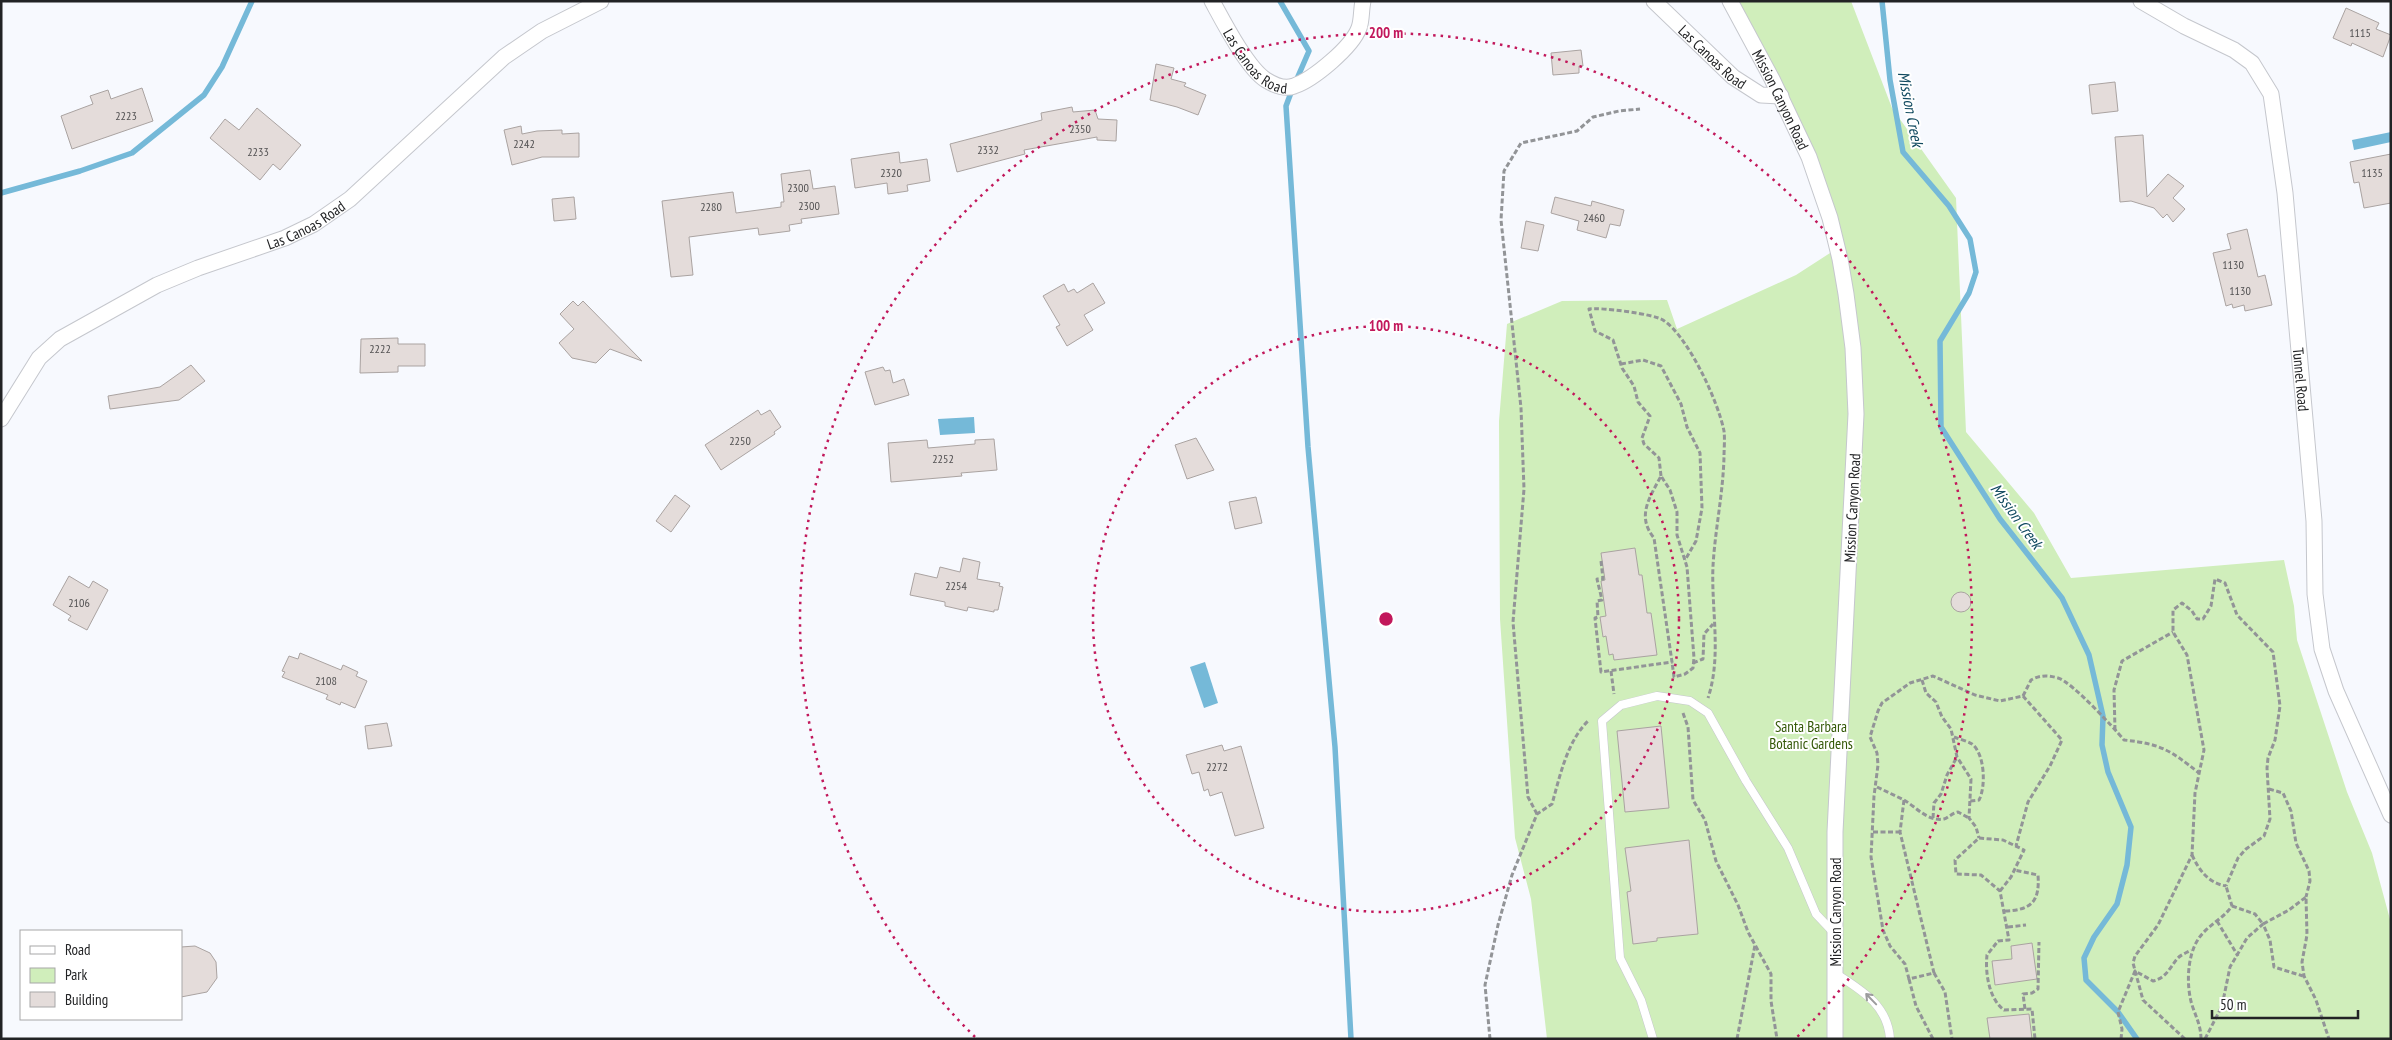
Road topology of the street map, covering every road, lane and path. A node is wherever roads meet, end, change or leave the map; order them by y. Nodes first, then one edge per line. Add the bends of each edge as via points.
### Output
1 (600, 1) edge
2 (1212, 1) edge
3 (1363, 1) edge
4 (1654, 1) edge
5 (1730, 1) edge
6 (2141, 1) edge
7 (1781, 96) junction
8 (1640, 109) dead end
9 (1621, 364) junction
10 (1, 419) edge
11 (1662, 476) junction
12 (1601, 561) dead end
13 (1684, 561) junction
14 (1714, 623) junction
15 (2173, 632) junction
16 (1672, 662) junction
17 (1694, 664) junction
18 (1611, 671) junction
19 (1922, 680) junction
20 (2024, 696) junction
21 (1673, 698) junction
22 (1616, 709) junction
23 (1704, 710) junction
24 (1602, 721) junction
25 (2115, 730) junction
26 (1953, 737) junction
27 (1957, 757) junction
28 (2199, 773) junction
29 (1876, 787) junction
30 (2268, 789) junction
31 (1904, 800) junction
32 (1970, 801) junction
33 (1537, 814) junction
34 (2391, 815) edge
35 (1933, 818) junction
36 (1969, 818) junction
37 (1873, 832) junction
38 (1900, 832) junction
39 (1979, 838) junction
40 (2016, 846) junction
41 (2192, 855) junction
42 (2014, 870) junction
43 (2226, 886) junction
44 (2000, 891) junction
45 (2306, 897) junction
46 (2232, 906) junction
47 (2005, 911) junction
48 (2217, 921) junction
49 (2263, 924) junction
50 (2026, 925) dead end
51 (2008, 927) junction
52 (1834, 933) junction
53 (2039, 942) dead end
54 (1755, 945) junction
55 (2192, 950) junction
56 (2238, 957) junction
57 (2135, 971) junction
58 (1834, 973) junction
59 (1934, 973) junction
60 (2304, 976) junction
61 (1909, 979) junction
62 (2025, 1009) junction
63 (1490, 1039) edge
64 (1653, 1039) edge
65 (1737, 1039) edge
66 (1777, 1039) edge
67 (1834, 1039) edge
68 (1890, 1039) edge
69 (1933, 1039) edge
70 (1952, 1039) edge
71 (2035, 1039) edge
72 (2121, 1039) edge
73 (2185, 1039) edge
74 (2201, 1039) edge
75 (2205, 1039) edge
76 (2329, 1039) edge

1 - 10 street, Las Canoas Road via 542,31 504,57 372,179 314,224 286,238 157,285 60,339 39,358
2 - 3 street, Las Canoas Road via 1246,58 1263,78 1278,87 1294,86 1322,70 1342,52 1359,28
4 - 7 street, Las Canoas Road via 1733,77 1761,95
5 - 7 street, Mission Canyon Road
6 - 34 street, Tunnel Road via 2234,50 2252,63 2271,94 2286,203 2314,521 2315,594 2322,649 2336,691
7 - 52 street, Mission Canyon Road via 1816,172 1830,218 1840,259 1853,348 1856,414 1835,832
8 - 33 path via 1593,117 1577,131 1521,143 1504,170 1500,220 1521,408 1524,489 1513,622 1528,797
9 - 11 path via 1634,386 1638,402 1650,416 1642,438 1659,458
9 - 13 path via 1644,360 1661,366 1681,404 1687,427 1700,453 1702,508 1696,541
9 - 14 path via 1613,340 1595,330 1589,309 1615,310 1662,319 1686,344 1712,395 1724,432 1723,482 1713,566
11 - 13 path via 1677,512 1677,535
11 - 16 path via 1647,502 1646,518 1647,529 1654,538
12 - 18 path via 1603,579 1598,579 1602,600 1597,601 1598,617 1595,618 1598,658 1601,672
13 - 17 path
14 - 17 path via 1704,634 1703,659
14 - 23 path via 1715,663
15 - 25 path via 2122,661 2115,680
15 - 28 path via 2186,655 2204,750
15 - 30 path via 2173,610 2182,602 2197,619 2203,619 2211,606 2214,578 2225,584 2237,615 2273,652 2280,706 2275,740 2267,763
16 - 17 path via 1674,677 1685,674
16 - 18 path
18 - 22 path
19 - 20 path via 1933,676 1975,695 2000,700
19 - 26 path via 1926,693 1936,702
19 - 29 path via 1910,683 1878,710 1870,737 1878,758
20 - 25 path via 2031,680 2043,675 2060,678
20 - 40 path via 2062,740 2028,802
21 - 22 lane via 1657,696
21 - 23 lane via 1690,700
21 - 54 path via 1688,727 1693,800 1704,820 1716,861
22 - 24 lane
23 - 52 lane via 1788,848 1816,914
24 - 33 path via 1592,717 1580,729 1552,804
24 - 64 lane via 1620,958 1641,1000
25 - 28 path via 2124,740 2169,750
26 - 27 path
26 - 32 path via 1972,744 1982,766 1982,794 1979,800
27 - 32 path via 1971,779
27 - 35 path via 1941,794 1934,802
28 - 41 path
29 - 31 path
29 - 37 path
30 - 43 path via 2271,812 2264,836 2238,858
30 - 45 path via 2283,793 2291,811 2296,843 2309,871
31 - 35 path
31 - 38 path
32 - 36 path
33 - 63 path via 1512,875 1492,950 1485,985
35 - 36 path via 1945,819 1958,812
36 - 39 path
37 - 38 path
37 - 61 path via 1871,857 1883,930 1890,946 1905,964
38 - 59 path
39 - 40 path via 2003,840
39 - 44 path via 1955,860 1956,874 1981,875
40 - 42 path via 2024,850
41 - 43 path via 2199,871 2210,880
41 - 57 path via 2158,925 2134,956
42 - 44 path
42 - 47 path via 2038,874 2039,887 2033,903 2022,910
43 - 46 path
44 - 47 path
45 - 49 path
45 - 60 path
46 - 48 path
46 - 49 path via 2255,914
47 - 51 path
48 - 55 path via 2200,936
48 - 56 path
49 - 56 path via 2248,938
49 - 60 path via 2270,940 2274,967
50 - 51 path
51 - 62 path via 2009,940 1998,941 1988,955 1991,990 2004,1010
52 - 58 street, Mission Canyon Road
53 - 62 path via 2038,989 2023,994
54 - 65 path
54 - 66 path via 1771,974
55 - 57 path via 2178,958 2159,980 2152,981
55 - 74 path via 2189,992 2200,1024
56 - 75 path via 2230,968 2222,1006
57 - 72 path via 2118,1012
57 - 73 path via 2143,1000
58 - 67 street, Mission Canyon Road
68 -> 58 lane via 1889,1025 1872,998
59 - 61 path
59 - 70 path via 1945,992
60 - 76 path
61 - 69 path via 1916,1006
62 - 71 path via 2032,1009

